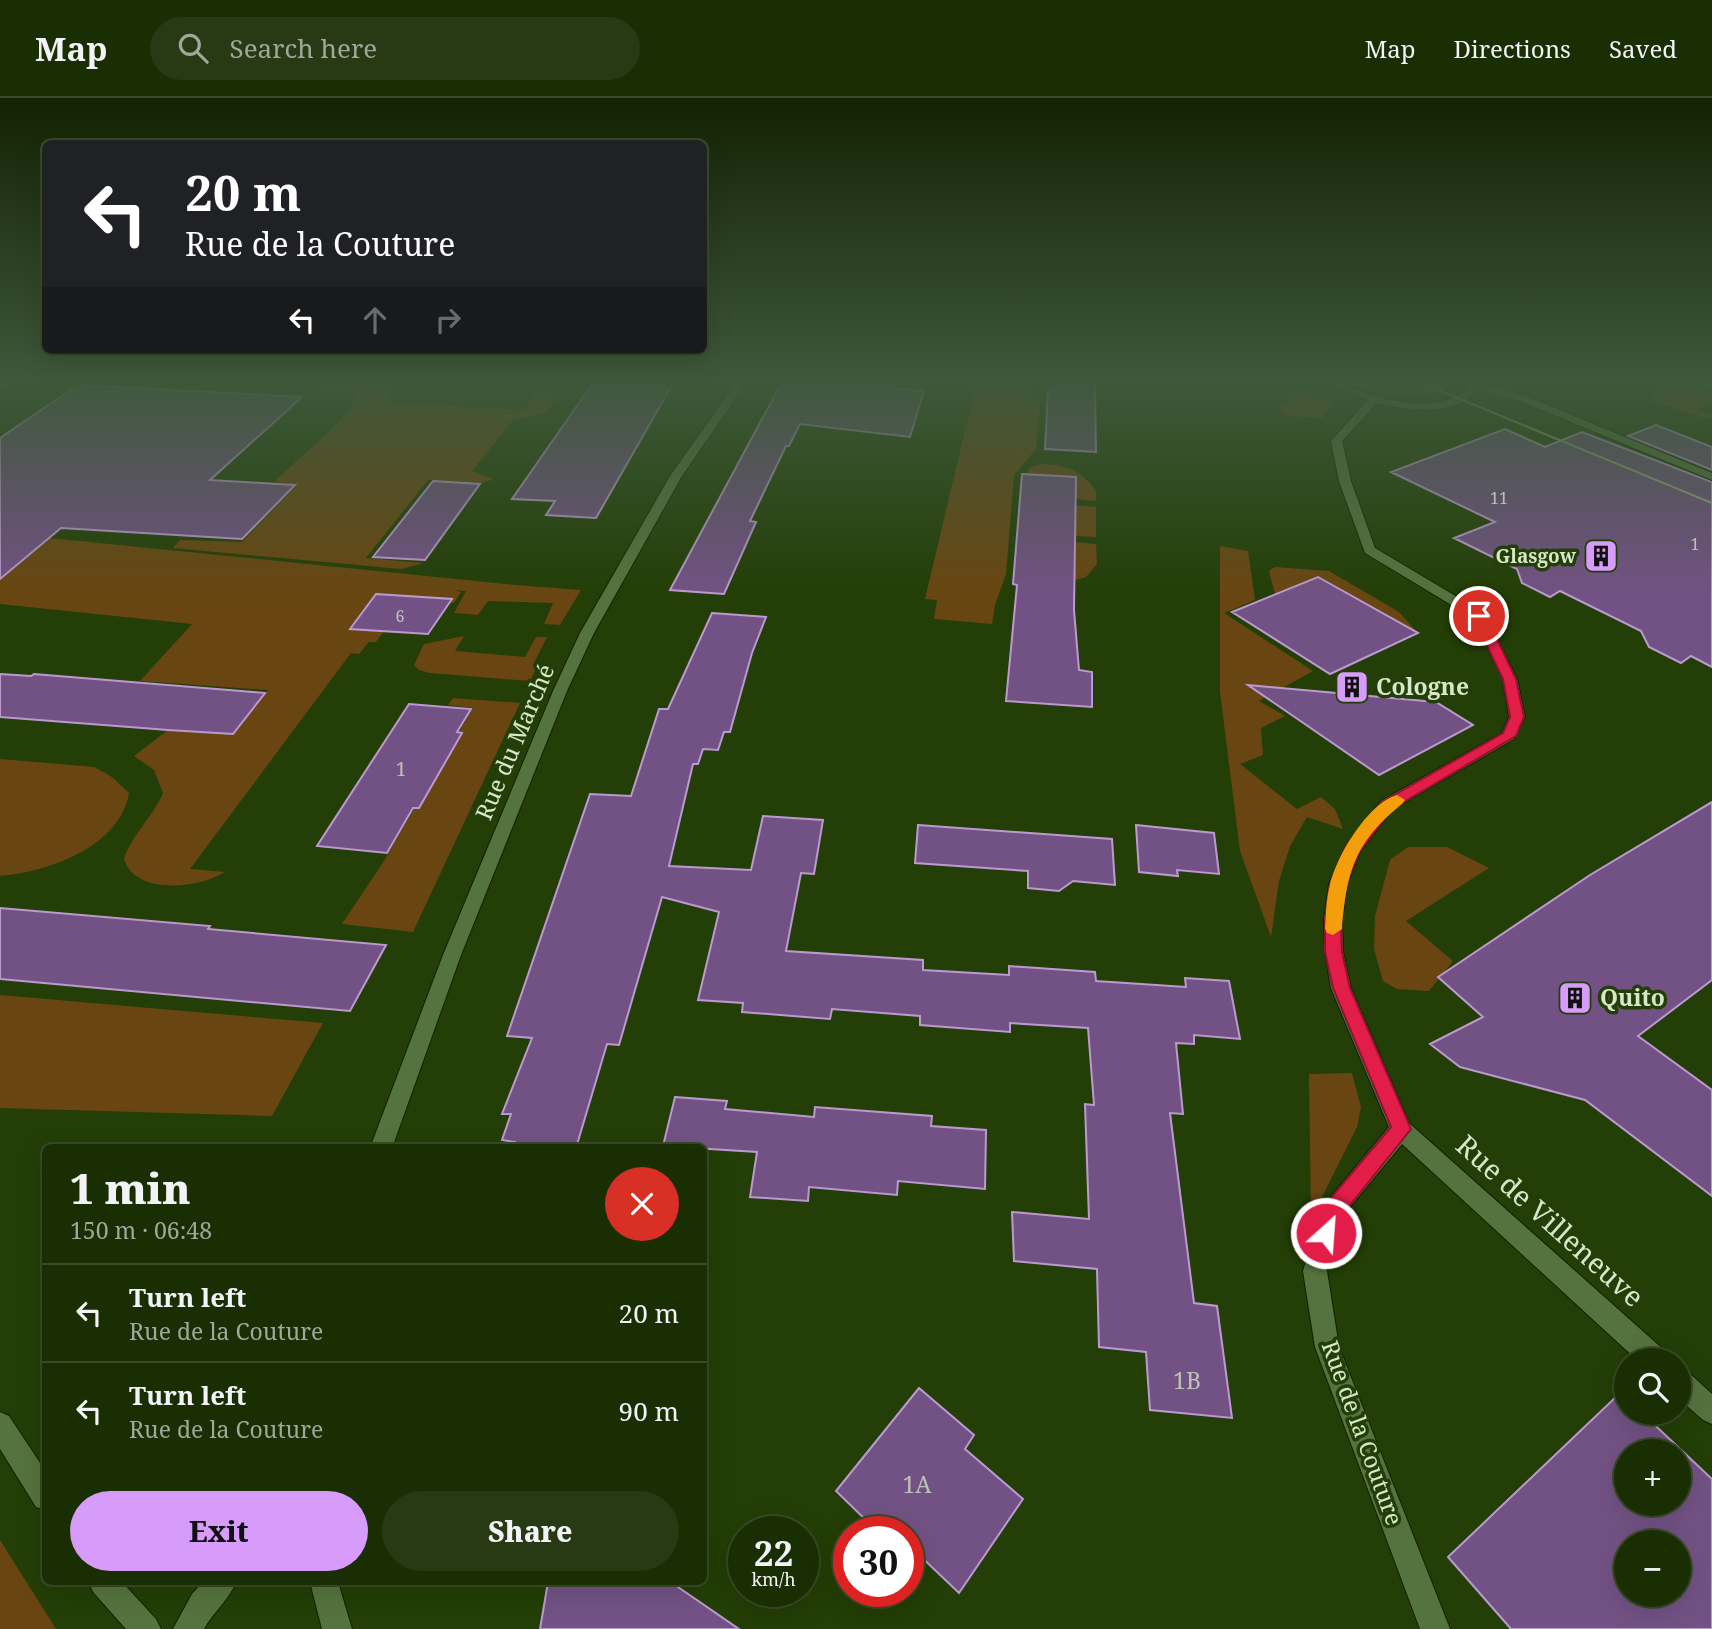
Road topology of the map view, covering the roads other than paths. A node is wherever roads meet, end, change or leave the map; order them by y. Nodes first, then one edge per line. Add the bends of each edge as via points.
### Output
1 (693, 451) edge
2 (1338, 451) edge
3 (1649, 451) edge
4 (1712, 478) edge
5 (1401, 1129) junction
6 (382, 1144) edge
7 (1643, 1348) edge
8 (1691, 1392) edge
9 (1712, 1411) edge
10 (0, 1425) edge
11 (42, 1491) edge
12 (106, 1585) edge
13 (219, 1585) edge
14 (325, 1585) edge
15 (146, 1629) edge
16 (187, 1629) edge
17 (337, 1629) edge
18 (1435, 1629) edge

1 - 6 street, Rue du Marché via 587,633 560,691 452,955
2 - 5 street via 1369,550 1479,616 1510,679 1517,717 1509,736 1387,805 1352,850 1338,884 1333,920 1341,988
3 - 4 street
5 - 7 street, Rue de Villeneuve
5 - 18 street, Rue de la Couture via 1331,1213 1315,1271 1327,1347
8 - 9 street
10 - 11 street
12 - 15 street
13 - 16 street
14 - 17 street

